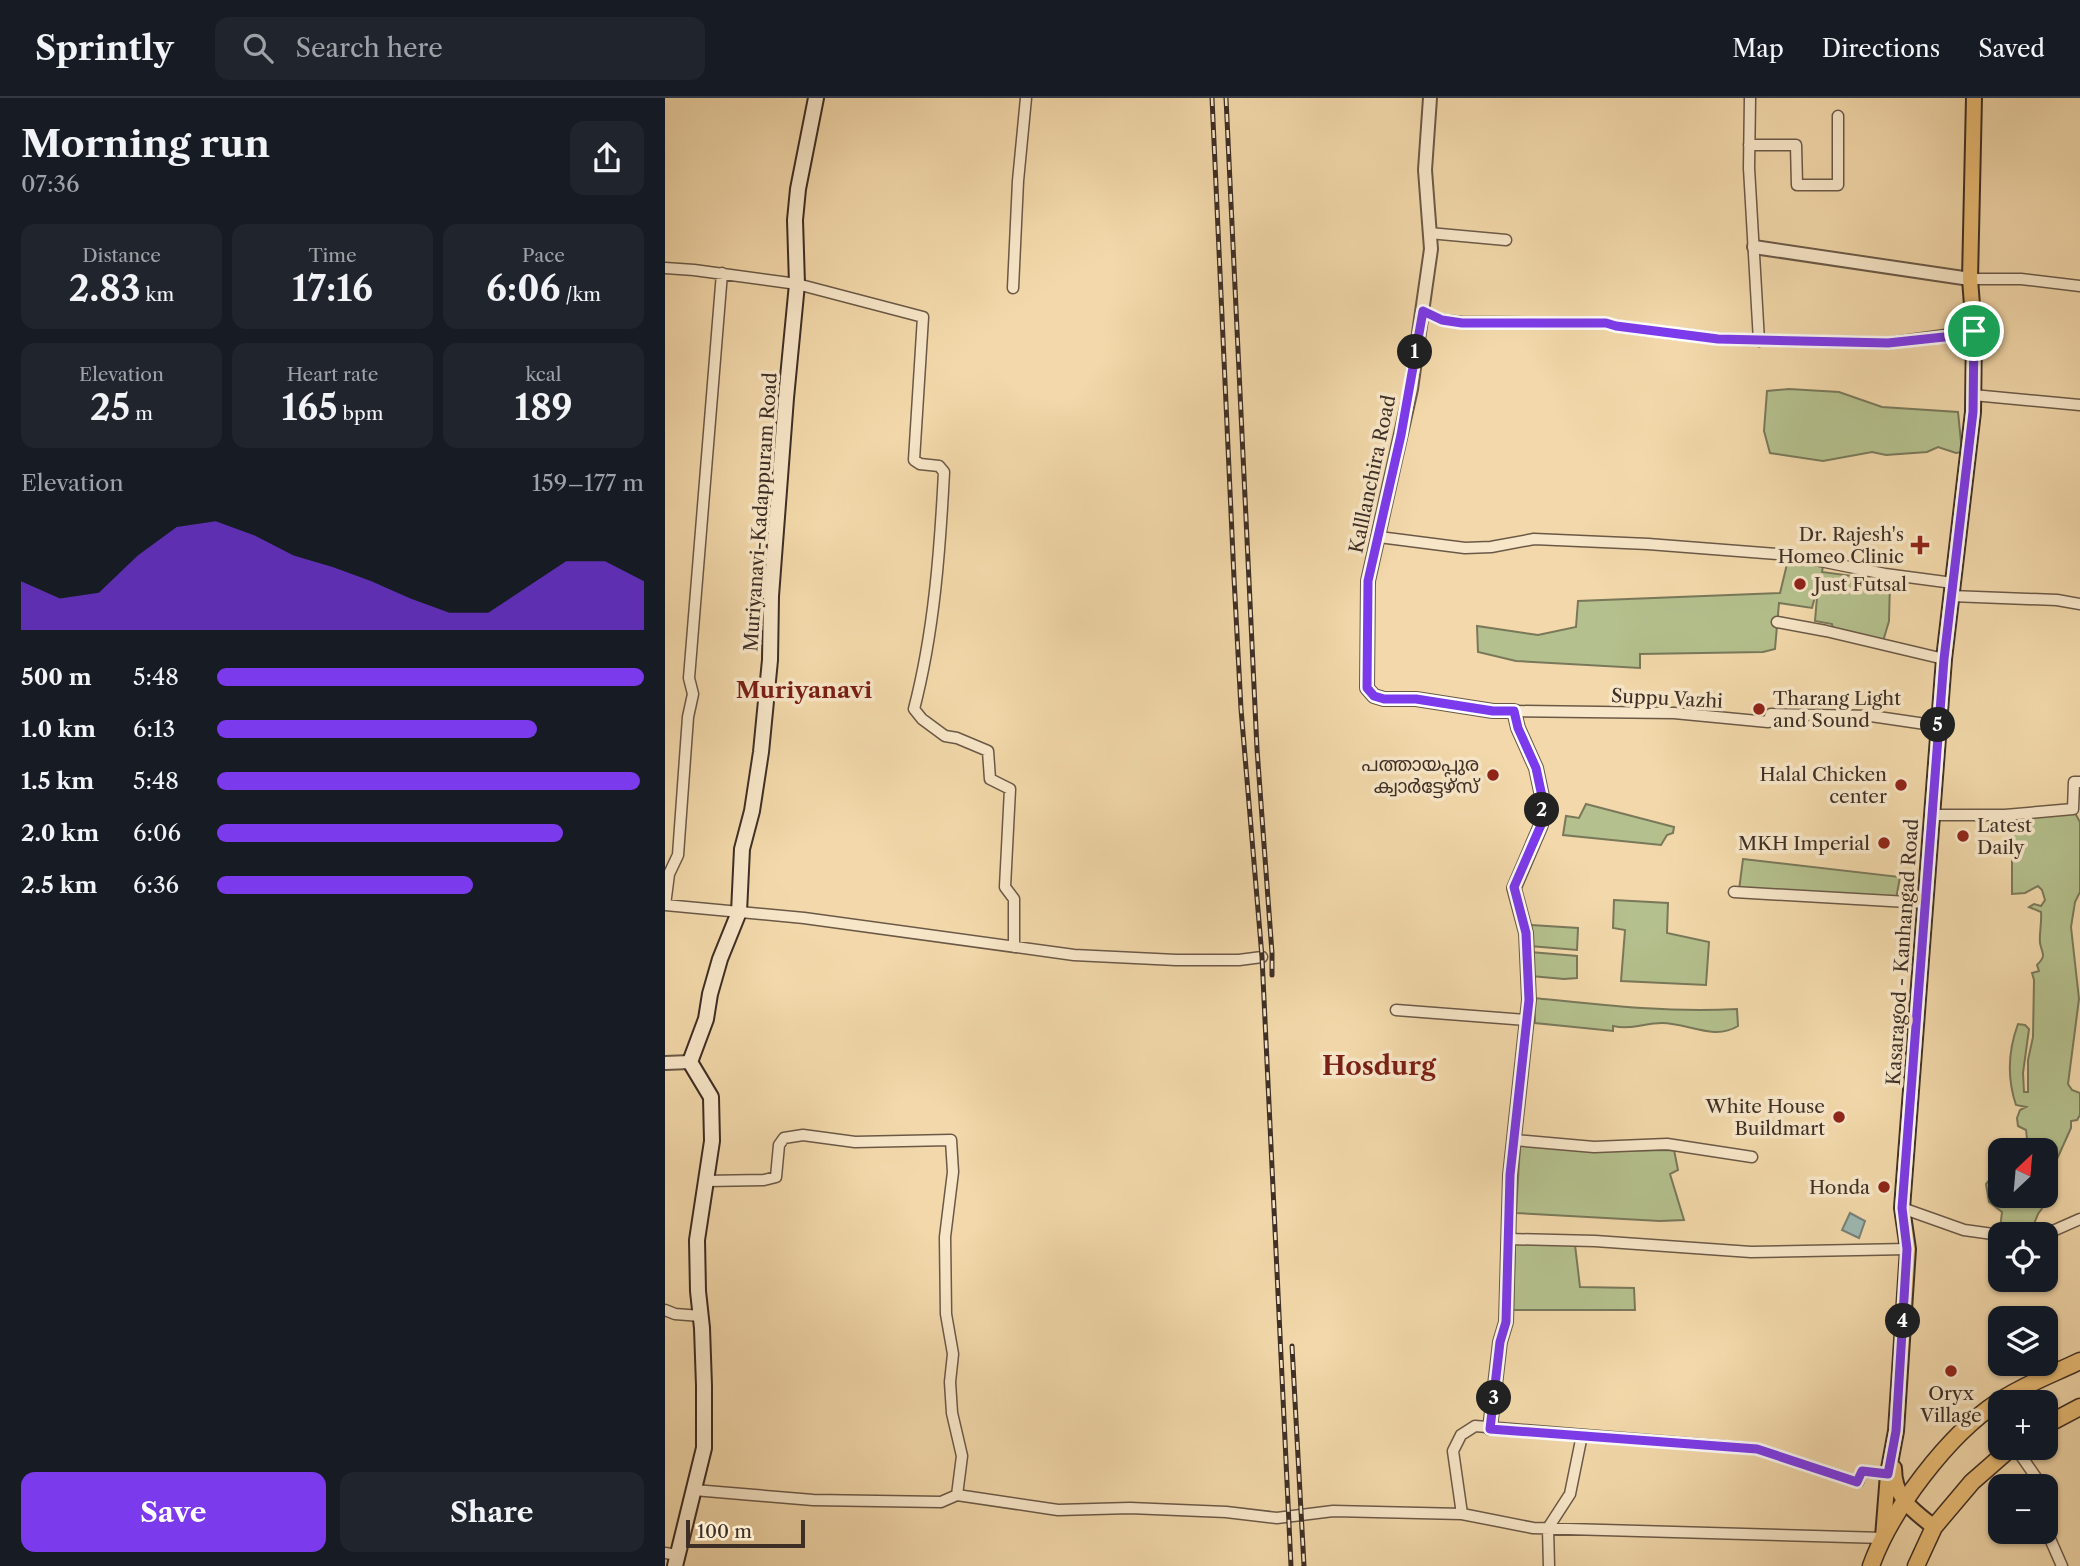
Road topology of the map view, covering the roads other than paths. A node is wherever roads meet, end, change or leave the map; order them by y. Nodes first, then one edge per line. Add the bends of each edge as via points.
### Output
1 (816, 98) edge
2 (1025, 98) edge
3 (1430, 98) edge
4 (1750, 98) edge
5 (1974, 98) edge
6 (1838, 116) dead end
7 (1749, 145) junction
8 (1429, 233) junction
9 (1506, 240) dead end
10 (1754, 247) junction
11 (665, 268) edge
12 (722, 273) junction
13 (1971, 279) junction
14 (797, 284) junction
15 (2080, 286) edge
16 (1013, 288) dead end
17 (1423, 311) junction
18 (1974, 331) junction
19 (1759, 341) junction
20 (1973, 395) junction
21 (2080, 405) edge
22 (1379, 537) junction
23 (1952, 589) junction
24 (2080, 604) edge
25 (1777, 622) dead end
26 (1944, 659) junction
27 (1514, 711) junction
28 (1938, 726) junction
29 (2080, 782) edge
30 (1931, 815) junction
31 (1734, 892) dead end
32 (1925, 903) junction
33 (665, 905) edge
34 (739, 912) junction
35 (1014, 947) junction
36 (1262, 957) dead end
37 (1396, 1010) dead end
38 (1527, 1020) junction
39 (690, 1062) junction
40 (665, 1063) edge
41 (1514, 1140) junction
42 (1752, 1157) dead end
43 (705, 1181) junction
44 (1902, 1208) junction
45 (2080, 1219) edge
46 (2058, 1229) edge
47 (1988, 1234) edge
48 (1508, 1239) junction
49 (1907, 1249) junction
50 (665, 1310) edge
51 (701, 1316) junction
52 (2080, 1361) edge
53 (2080, 1407) edge
54 (2058, 1419) edge
55 (1490, 1429) junction
56 (1896, 1431) junction
57 (1582, 1435) junction
58 (1998, 1460) edge
59 (1888, 1474) junction
60 (694, 1490) junction
61 (957, 1495) junction
62 (1904, 1504) junction
63 (1462, 1514) junction
64 (1934, 1527) junction
65 (1548, 1528) junction
66 (1883, 1538) junction
67 (2052, 1544) edge
68 (673, 1558) edge
69 (1549, 1566) edge
70 (1871, 1566) edge
71 (1916, 1566) edge
72 (2062, 1566) edge

1 - 14 main road, Muriyanavi-Kadappuram Road via 797,200
2 - 16 street
3 - 8 street, Kalllanchira Road via 1425,170
4 - 7 street
5 - 13 main road, Kasaragod - Kanhangad Road
6 - 7 street via 1838,185 1797,186 1796,145
7 - 10 street
8 - 9 street
8 - 17 street, Kalllanchira Road
10 - 13 street
10 - 19 street
11 - 12 street
12 - 14 street
12 - 33 street via 689,678 693,694 678,855 669,874
13 - 15 street
13 - 18 main road, Kasaragod - Kanhangad Road
14 - 34 main road, Muriyanavi-Kadappuram Road via 771,596 769,673 752,811 742,849
14 - 35 street via 923,317 914,460 939,466 944,472 926,664 914,709 945,736 988,751 990,779 1010,789 1005,887 1014,899
17 - 19 street via 1462,323 1606,323
17 - 22 street, Kalllanchira Road
18 - 19 street via 1888,343
18 - 20 main road, Kasaragod - Kanhangad Road
20 - 21 street
20 - 23 main road, Kasaragod - Kanhangad Road
22 - 23 street via 1465,548 1534,539 1790,555
22 - 27 street, Kalllanchira Road via 1368,581 1367,688 1384,699
23 - 24 street
23 - 26 main road, Kasaragod - Kanhangad Road
25 - 26 street
26 - 28 main road, Kasaragod - Kanhangad Road
27 - 28 street, Suppu Vazhi via 1674,713 1768,722 1771,714 1871,716
27 - 38 street via 1543,801 1541,825 1514,887 1526,933
28 - 30 main road, Kasaragod - Kanhangad Road
29 - 30 street via 2074,782 2073,809
30 - 32 main road, Kasaragod - Kanhangad Road
31 - 32 street
32 - 44 main road, Kasaragod - Kanhangad Road
33 - 34 street
34 - 35 street
34 - 39 main road, Muriyanavi-Kadappuram Road
35 - 36 street via 1177,960
37 - 38 street
38 - 41 street
39 - 40 street
39 - 43 main road via 711,1097 712,1141
41 - 42 street via 1594,1147 1667,1144
41 - 48 street
43 - 51 main road via 697,1240
43 - 61 street via 776,1177 784,1138 951,1140 946,1314 953,1354 952,1413 962,1457
44 - 47 street
44 - 49 main road, Kasaragod - Kanhangad Road
45 - 46 street
48 - 49 street via 1751,1252
48 - 55 street via 1506,1322
49 - 56 main road, Kasaragod - Kanhangad Road
50 - 51 street
51 - 60 main road via 704,1448
52 - 62 highway via 1998,1402 1948,1445
53 - 54 highway
55 - 57 street
55 - 63 street via 1475,1426 1461,1435 1453,1451
56 - 59 main road, Kasaragod - Kanhangad Road
56 - 62 main road, Kasaragod - Kanhangad Road via 1894,1473
57 - 59 street via 1757,1449 1857,1482 1862,1471
57 - 65 street via 1570,1494
58 - 64 highway
59 - 66 main road, Kasaragod - Kanhangad Road
60 - 61 street via 813,1500 941,1502
60 - 68 main road
61 - 63 street via 1058,1510 1130,1508 1277,1518 1333,1511
62 - 64 main road
62 - 66 highway
63 - 65 street
64 - 71 highway
65 - 66 street
65 - 69 street
66 - 70 highway
67 - 72 street

